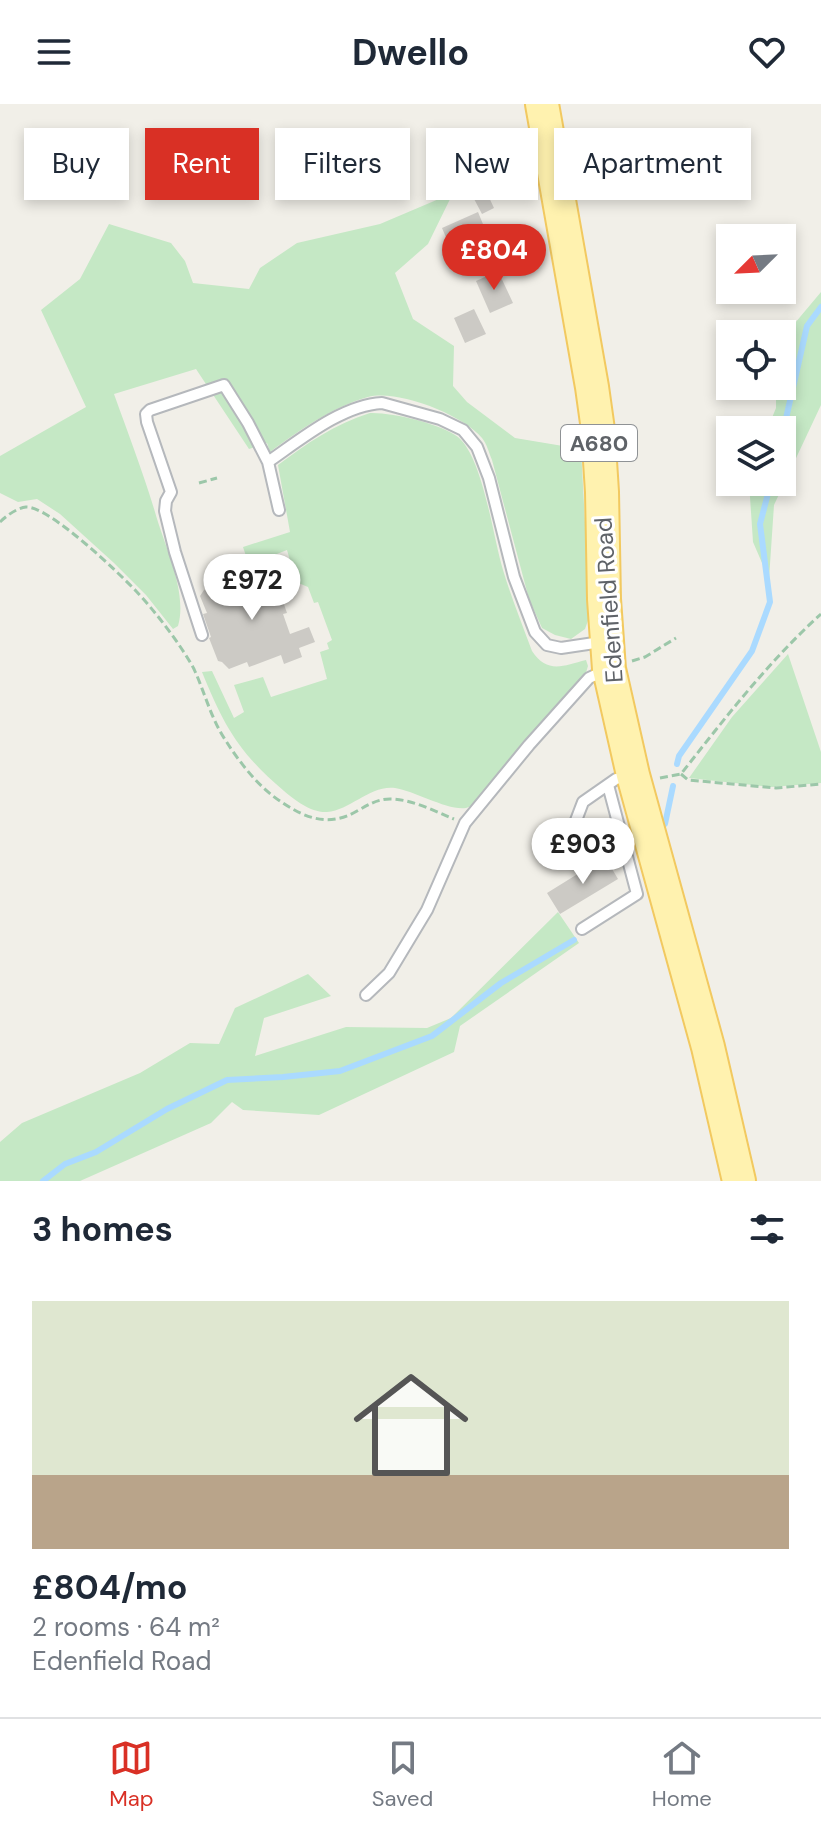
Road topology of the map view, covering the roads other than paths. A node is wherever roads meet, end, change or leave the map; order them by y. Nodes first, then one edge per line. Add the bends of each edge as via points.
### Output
1 (542, 104) edge
2 (268, 462) junction
3 (279, 510) dead end
4 (202, 635) dead end
5 (608, 659) junction
6 (626, 781) junction
7 (564, 852) dead end
8 (582, 929) dead end
9 (366, 995) dead end
10 (739, 1181) edge

1 - 5 main road, Edenfield Road / A680 via 598,430
2 - 3 lane
2 - 4 lane via 224,385 146,414 171,492 165,511 175,552
2 - 5 lane via 316,429 373,403 463,430 477,447 489,478 514,577 535,632 547,645
5 - 6 main road, Edenfield Road / A680
5 - 9 lane via 465,823 427,910 389,973
6 - 7 lane via 583,802
6 - 8 lane via 637,894
6 - 10 main road, Edenfield Road / A680 via 708,1047

